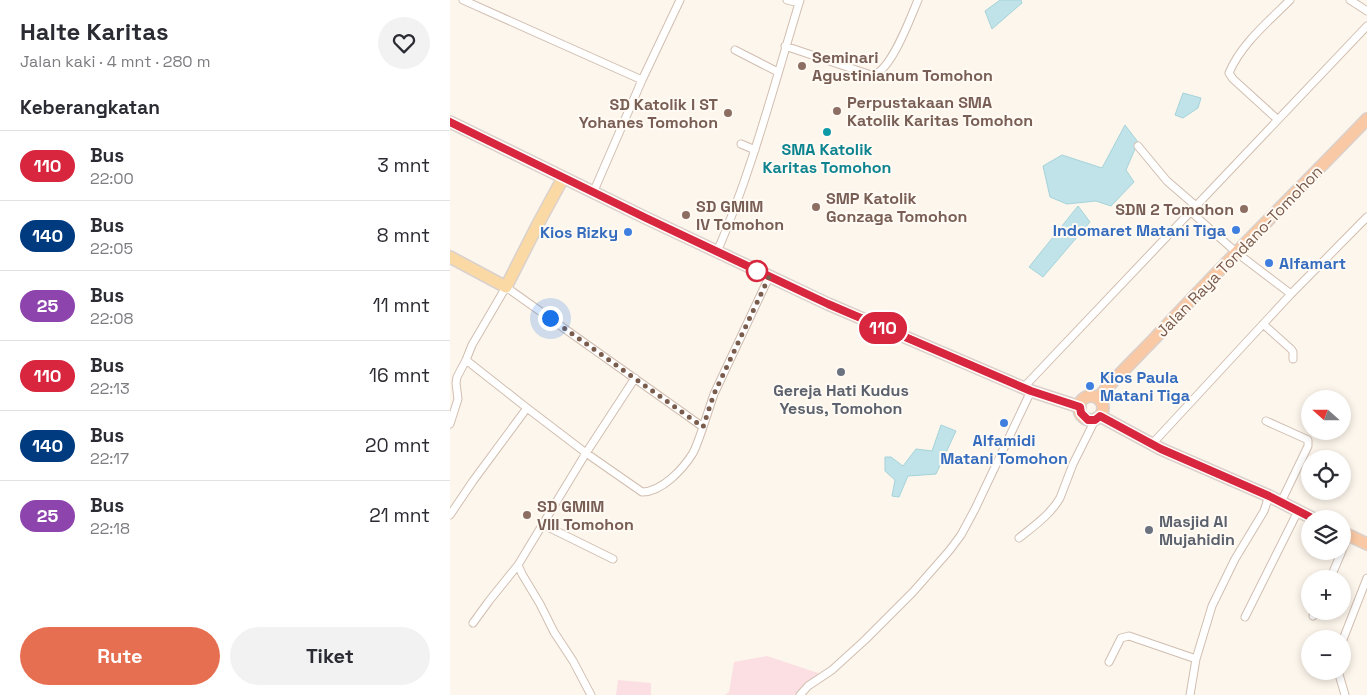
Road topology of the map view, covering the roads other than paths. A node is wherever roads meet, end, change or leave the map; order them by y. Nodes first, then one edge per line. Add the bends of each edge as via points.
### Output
1 (463, 0) edge
2 (680, 0) edge
3 (786, 0) edge
4 (918, 0) edge
5 (1290, 0) edge
6 (1350, 0) edge
7 (799, 1) edge
8 (1367, 11) edge
9 (1367, 26) edge
10 (785, 46) junction
11 (735, 50) dead end
12 (778, 72) junction
13 (642, 80) junction
14 (1277, 119) junction
15 (1367, 120) edge
16 (450, 122) edge
17 (741, 144) dead end
18 (1138, 146) dead end
19 (755, 150) junction
20 (563, 178) junction
21 (593, 193) junction
22 (1193, 209) junction
23 (1367, 217) edge
24 (717, 252) junction
25 (1238, 253) junction
26 (450, 257) edge
27 (769, 277) junction
28 (506, 287) junction
29 (1291, 294) junction
30 (1263, 324) junction
31 (1293, 359) dead end
32 (466, 360) junction
33 (635, 378) junction
34 (1027, 389) junction
35 (1098, 398) junction
36 (1080, 407) junction
37 (527, 408) junction
38 (1097, 418) junction
39 (1266, 421) dead end
40 (450, 424) edge
41 (703, 427) junction
42 (1152, 444) junction
43 (586, 452) junction
44 (1269, 496) junction
45 (1281, 502) junction
46 (1298, 511) junction
47 (1301, 512) edge
48 (450, 515) edge
49 (542, 524) junction
50 (1351, 536) edge
51 (1019, 538) dead end
52 (1367, 544) edge
53 (613, 559) dead end
54 (518, 565) junction
55 (1367, 578) edge
56 (1245, 617) dead end
57 (473, 623) dead end
58 (1347, 630) edge
59 (1196, 659) junction
60 (1109, 662) dead end
61 (1341, 680) edge
62 (591, 695) edge
63 (800, 695) edge
64 (1190, 695) edge
65 (1345, 695) edge

1 - 13 street
2 - 13 street
3 - 7 street
4 - 10 street via 892,57 875,75
5 - 14 street via 1241,51 1229,73
6 - 8 street
7 - 10 street
9 - 14 street
10 - 12 street
11 - 12 street
12 - 19 street
13 - 21 street
14 - 22 street
15 - 25 highway, Jalan Raya Tondano-Tomohon
16 - 20 highway
17 - 19 street
18 - 22 street
19 - 24 street
20 - 21 highway
20 - 28 main road
21 - 24 highway
22 - 25 street
22 - 34 street via 1048,360
23 - 29 street
24 - 27 highway
25 - 29 street
25 - 35 highway, Jalan Raya Tondano-Tomohon
26 - 28 main road
27 - 34 highway
27 - 41 street via 718,385
28 - 32 street
28 - 33 street
29 - 30 street
30 - 31 street via 1291,349
30 - 42 street
32 - 37 street
32 - 40 street via 456,377 458,399
33 - 41 street
33 - 43 street
34 - 36 highway
34 - 63 street via 975,509 950,551 865,640
35 - 36 highway via 1088,397
35 - 38 highway via 1103,407
36 - 38 highway via 1082,416 1088,420
37 - 43 street
37 - 48 street
38 - 42 highway
38 - 51 street via 1057,503
39 - 45 street via 1308,440
41 - 43 street via 685,464 668,480 647,492 637,489
42 - 44 highway
43 - 49 street
44 - 45 highway
44 - 59 street via 1212,606
45 - 46 highway
46 - 47 highway
46 - 56 street
49 - 53 street
49 - 54 street
50 - 52 highway
54 - 57 street
54 - 62 street
55 - 58 street
59 - 60 street via 1128,636 1121,638
59 - 64 street
61 - 65 street

